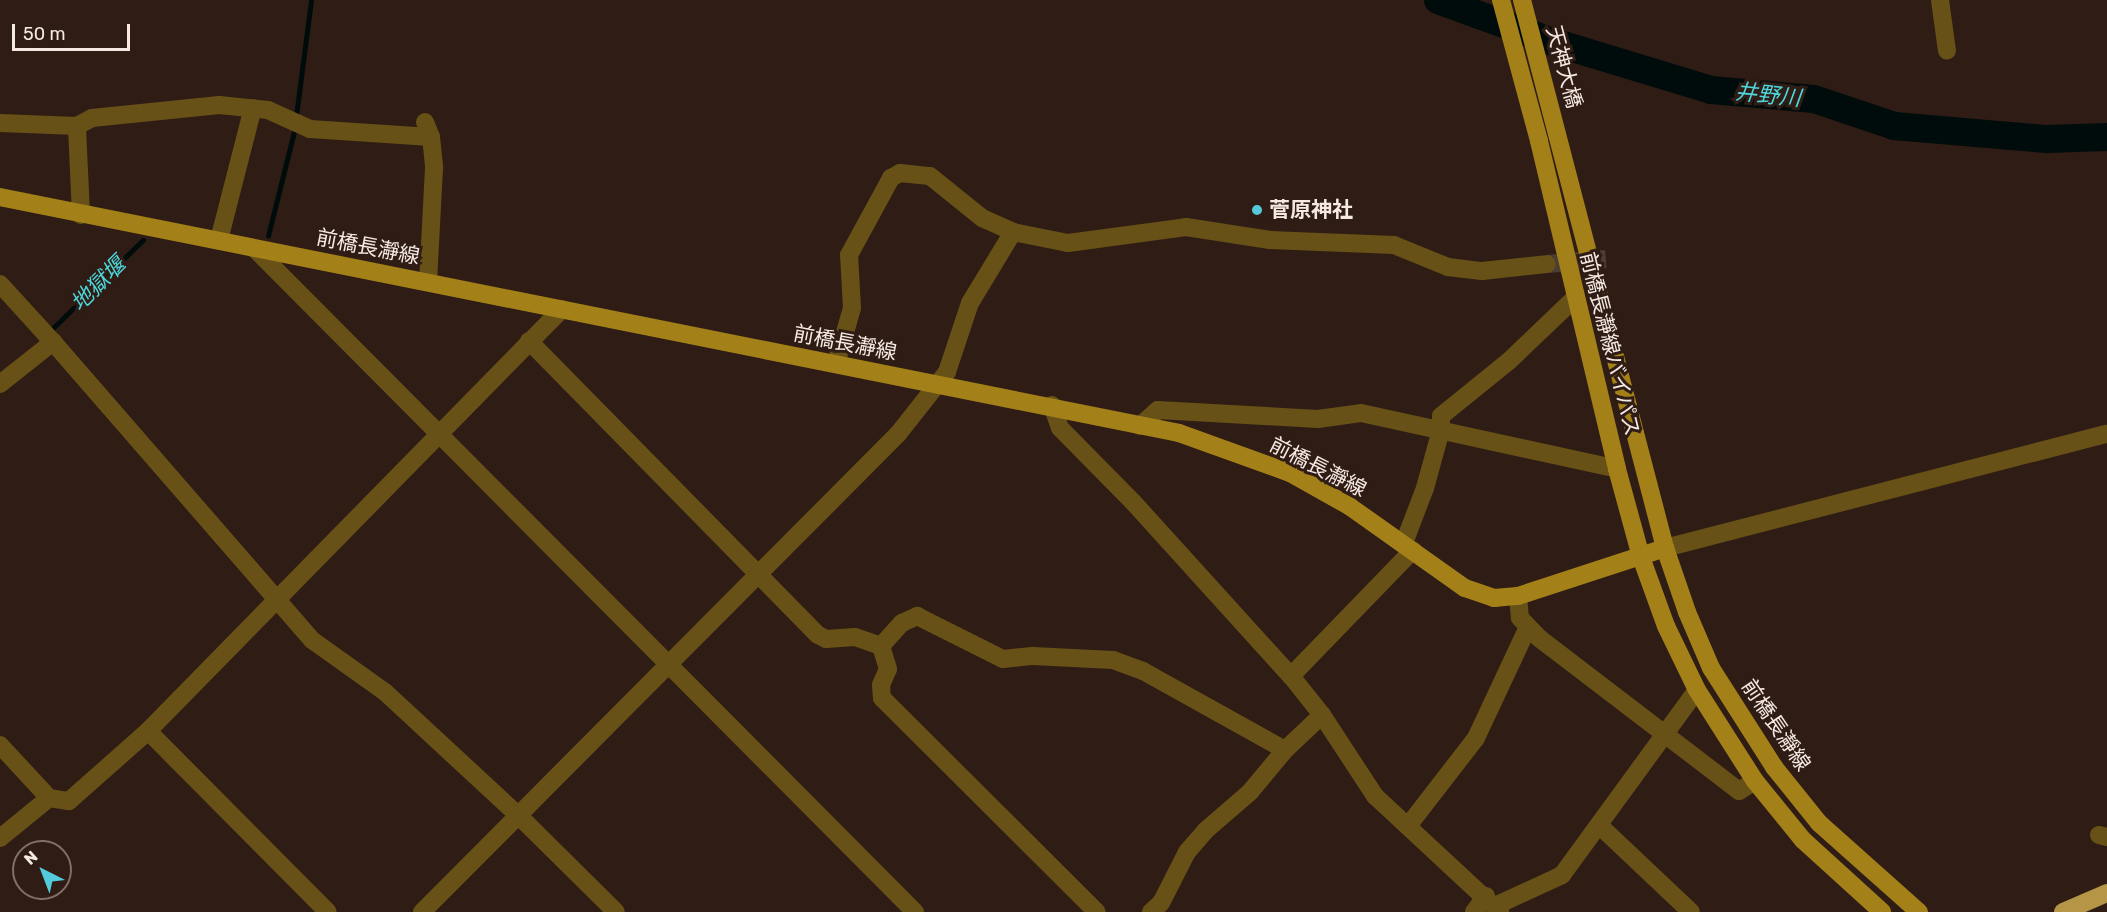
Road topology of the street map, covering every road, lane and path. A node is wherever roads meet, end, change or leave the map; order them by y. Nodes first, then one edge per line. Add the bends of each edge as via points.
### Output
1 (1501, 0) edge
2 (1522, 0) edge
3 (1940, 0) edge
4 (1947, 51) dead end
5 (253, 108) junction
6 (0, 123) edge
7 (77, 126) junction
8 (1539, 141) joint
9 (1562, 146) joint
10 (0, 197) edge
11 (81, 215) junction
12 (1013, 232) junction
13 (219, 240) junction
14 (254, 248) junction
15 (1547, 264) tunnel mouth
16 (428, 281) junction
17 (0, 284) edge
18 (1575, 298) junction
19 (562, 309) junction
20 (529, 341) junction
21 (52, 342) junction
22 (837, 364) junction
23 (0, 384) edge
24 (937, 384) junction
25 (1052, 405) junction
26 (1140, 426) junction
27 (1441, 430) junction
28 (2107, 434) edge
29 (439, 435) junction
30 (1617, 469) junction
31 (1409, 546) junction
32 (1665, 548) junction
33 (1641, 557) junction
34 (758, 575) junction
35 (1518, 596) junction
36 (277, 598) junction
37 (1527, 629) junction
38 (881, 646) junction
39 (667, 665) junction
40 (1291, 676) junction
41 (1697, 690) junction
42 (1322, 715) junction
43 (148, 731) junction
44 (1666, 734) junction
45 (0, 745) edge
46 (1285, 750) junction
47 (1755, 781) junction
48 (49, 798) junction
49 (519, 816) junction
50 (1408, 826) junction
51 (1600, 826) junction
52 (0, 838) edge
53 (2107, 893) edge
54 (1494, 905) edge
55 (328, 912) edge
56 (422, 912) edge
57 (616, 912) edge
58 (915, 912) edge
59 (1097, 912) edge
60 (1151, 912) edge
61 (1474, 912) edge
62 (1691, 912) edge
63 (1882, 912) edge
64 (1919, 912) edge
65 (2063, 912) edge

1 - 8 main road, 天神大橋
2 - 9 main road, 天神大橋
3 - 4 street
5 - 7 street via 219,105 160,111 92,118
5 - 13 street
5 - 16 street via 295,121 428,130 434,188
6 - 7 street
7 - 11 street
8 - 18 main road, 前橋長瀞線バイパス
9 - 32 main road, 前橋長瀞線バイパス
10 - 11 main road, 前橋長瀞線
11 - 13 main road, 前橋長瀞線
12 - 15 street via 1068,243 1186,227 1270,240 1394,245 1448,267 1482,271
12 - 22 street via 982,218 930,176 900,173 891,178 849,255 852,308
12 - 24 street via 970,303 947,372
13 - 14 main road, 前橋長瀞線
14 - 16 main road, 前橋長瀞線
14 - 29 street
16 - 19 main road, 前橋長瀞線
17 - 21 street
18 - 27 street via 1509,361 1441,416
18 - 30 main road, 前橋長瀞線バイパス
19 - 20 street
19 - 22 main road, 前橋長瀞線
20 - 29 street
20 - 34 street
21 - 23 street
21 - 36 street
22 - 24 main road, 前橋長瀞線
24 - 25 main road, 前橋長瀞線
24 - 34 street via 898,434
25 - 26 main road, 前橋長瀞線
25 - 40 street via 1060,428 1133,501
26 - 27 street via 1158,410 1318,419 1361,412
26 - 31 main road, 前橋長瀞線 via 1209,441 1290,473
27 - 30 street
27 - 31 street
28 - 32 street
29 - 36 street
29 - 39 street
30 - 33 main road, 前橋長瀞線バイパス
31 - 35 main road, 前橋長瀞線 via 1465,588 1494,598
31 - 40 street
32 - 33 main road, 前橋長瀞線
32 - 64 main road, 前橋長瀞線 via 1712,668 1774,767 1819,823
33 - 35 main road, 前橋長瀞線
33 - 41 main road via 1666,626
34 - 38 street via 826,639 855,637
34 - 39 street
35 - 37 street via 1520,618
36 - 43 street
36 - 49 street via 312,640 385,692
37 - 44 street
37 - 50 street via 1476,738
38 - 46 street via 902,623 917,616 1003,659 1033,656 1113,660 1143,671
38 - 59 street via 888,661 882,698
39 - 49 street
39 - 58 street
40 - 42 street
41 - 44 street
41 - 47 main road
42 - 46 street
42 - 50 street via 1375,796
43 - 48 street via 69,801
43 - 55 street
44 - 47 street via 1739,791
44 - 51 street
45 - 48 street
46 - 60 street via 1250,792 1187,852 1161,903
47 - 63 main road via 1803,840
48 - 52 street
49 - 56 street
49 - 57 street
50 - 54 street
51 - 54 street via 1562,876
51 - 62 street
53 - 65 highway
54 - 61 street

